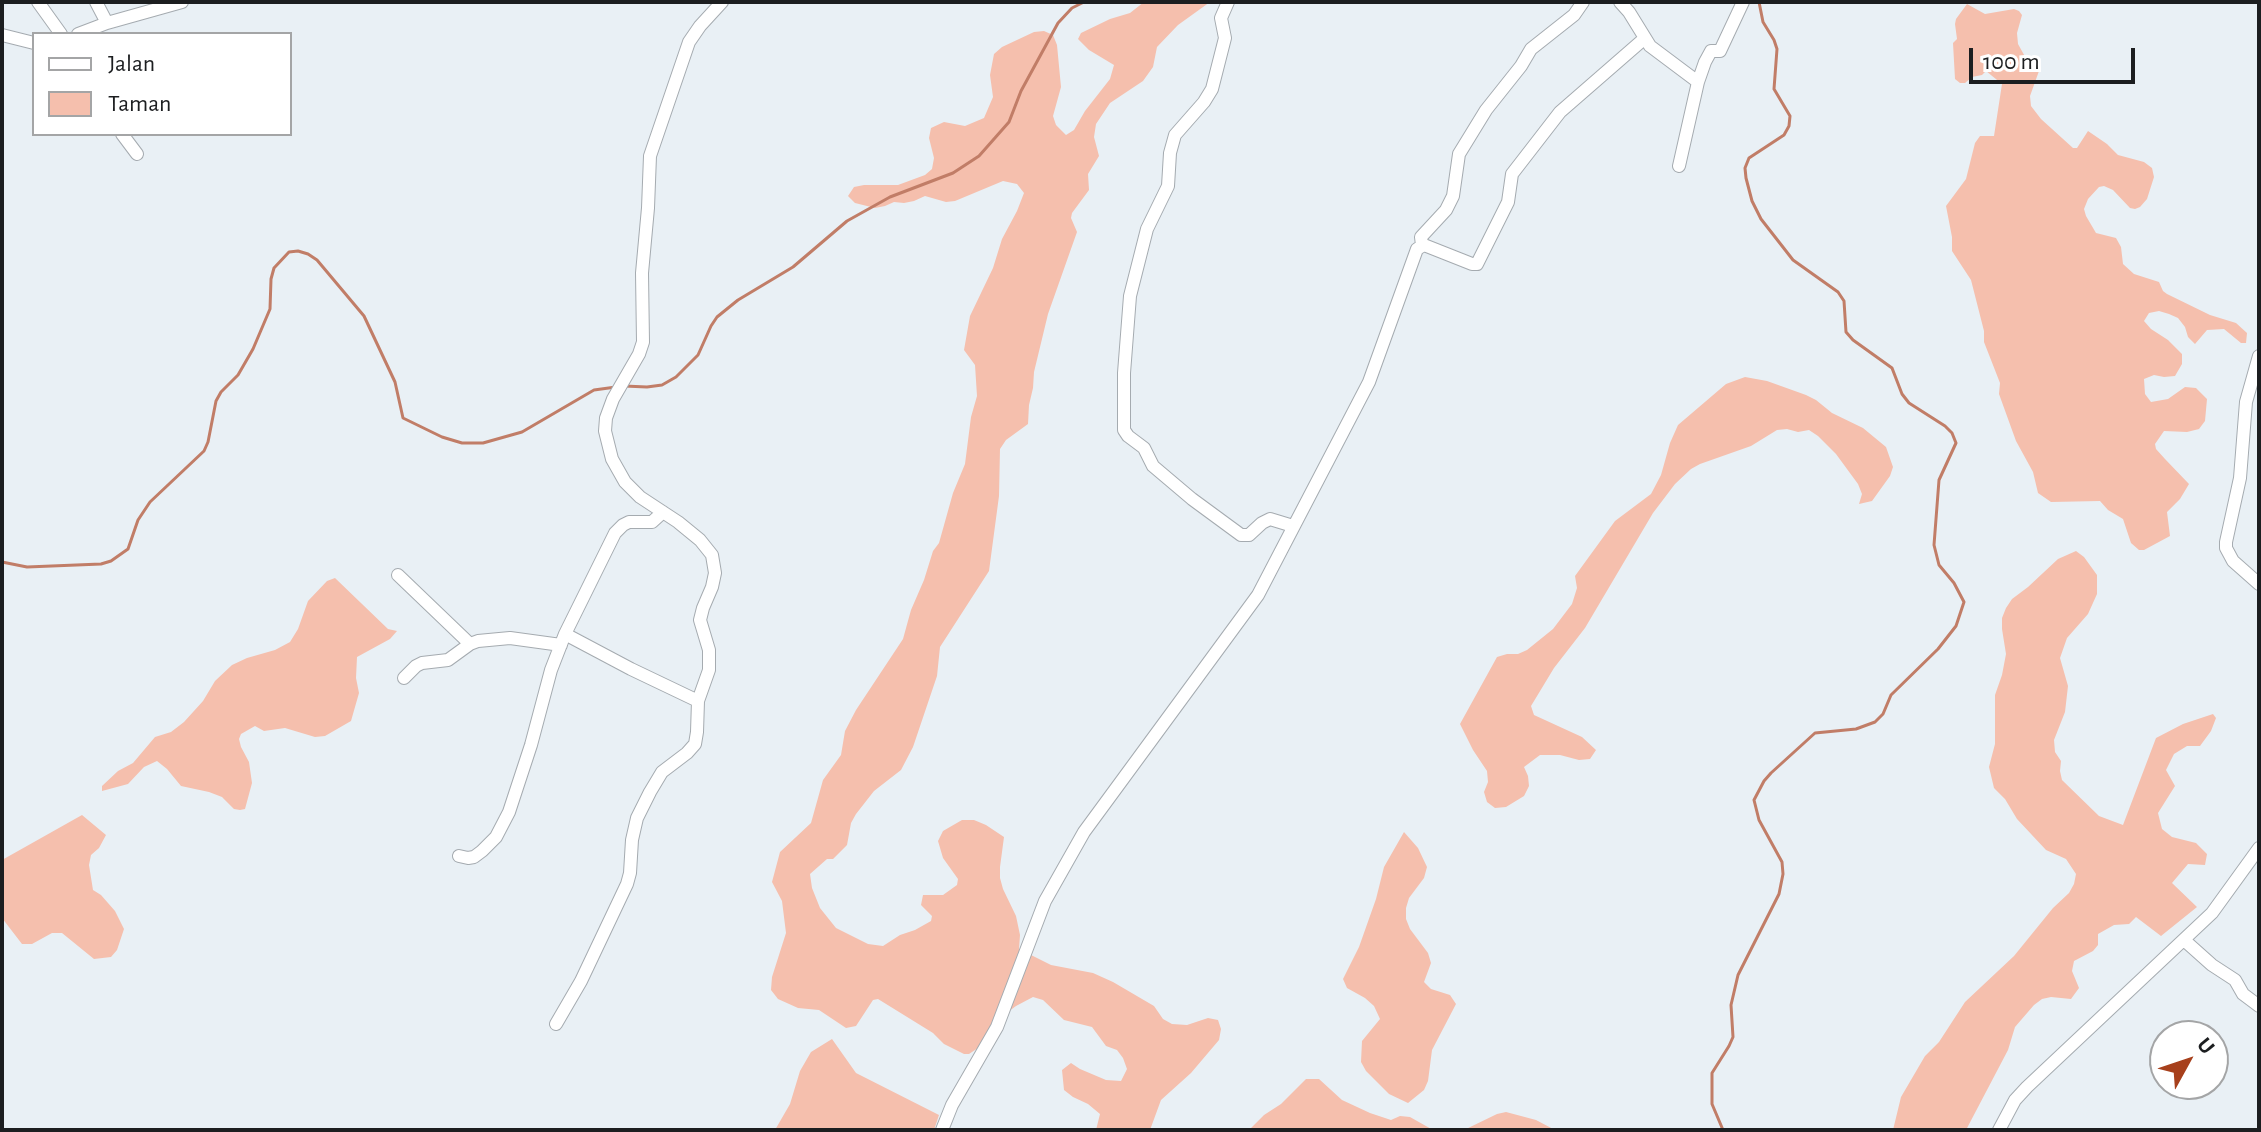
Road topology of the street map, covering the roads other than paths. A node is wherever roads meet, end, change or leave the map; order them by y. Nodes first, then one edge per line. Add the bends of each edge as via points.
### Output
1 (38, 2) edge
2 (96, 2) edge
3 (182, 2) edge
4 (722, 2) edge
5 (1228, 2) edge
6 (1583, 2) edge
7 (1620, 2) edge
8 (1743, 2) edge
9 (153, 6) edge
10 (107, 23) junction
11 (60, 32) edge
12 (83, 32) edge
13 (2, 35) edge
14 (1645, 38) junction
15 (32, 42) edge
16 (1698, 82) junction
17 (124, 136) edge
18 (137, 154) dead end
19 (1679, 166) dead end
20 (1422, 245) junction
21 (2259, 356) edge
22 (663, 512) junction
23 (1293, 526) junction
24 (398, 575) dead end
25 (2259, 584) edge
26 (563, 639) junction
27 (470, 644) junction
28 (404, 678) dead end
29 (698, 701) junction
30 (2259, 848) edge
31 (459, 856) dead end
32 (2184, 940) junction
33 (2259, 1006) edge
34 (556, 1024) dead end
35 (942, 1130) edge
36 (1999, 1130) edge

1 - 11 street
2 - 10 street
3 - 9 street
4 - 22 street via 689,42 650,156 643,342 606,418 612,459 625,482
5 - 23 street via 1212,89 1175,135 1168,186 1147,229 1130,296 1124,430 1144,448 1153,466 1241,535 1270,519
6 - 20 street via 1531,49 1486,110 1459,154 1453,196 1423,234
7 - 14 street
8 - 16 street via 1720,51 1709,53
9 - 10 street
10 - 12 street
13 - 15 street
14 - 16 street
14 - 20 street via 1560,112 1512,174 1509,199 1477,264
16 - 19 street
17 - 18 street
20 - 23 street via 1369,382
21 - 25 street via 2246,402 2240,478 2226,542 2233,561
22 - 26 street via 652,522 629,522 619,528
22 - 29 street via 700,540 714,562 712,587 701,615 710,663
23 - 35 street via 1253,604 1084,832 1045,901 997,1027
24 - 27 street
26 - 27 street
26 - 29 street
26 - 31 street via 509,812 482,851 474,857
27 - 28 street via 448,660 416,666
29 - 34 street via 695,744 662,772 643,805 627,884
30 - 32 street via 2212,913
32 - 33 street
32 - 36 street via 2027,1087

